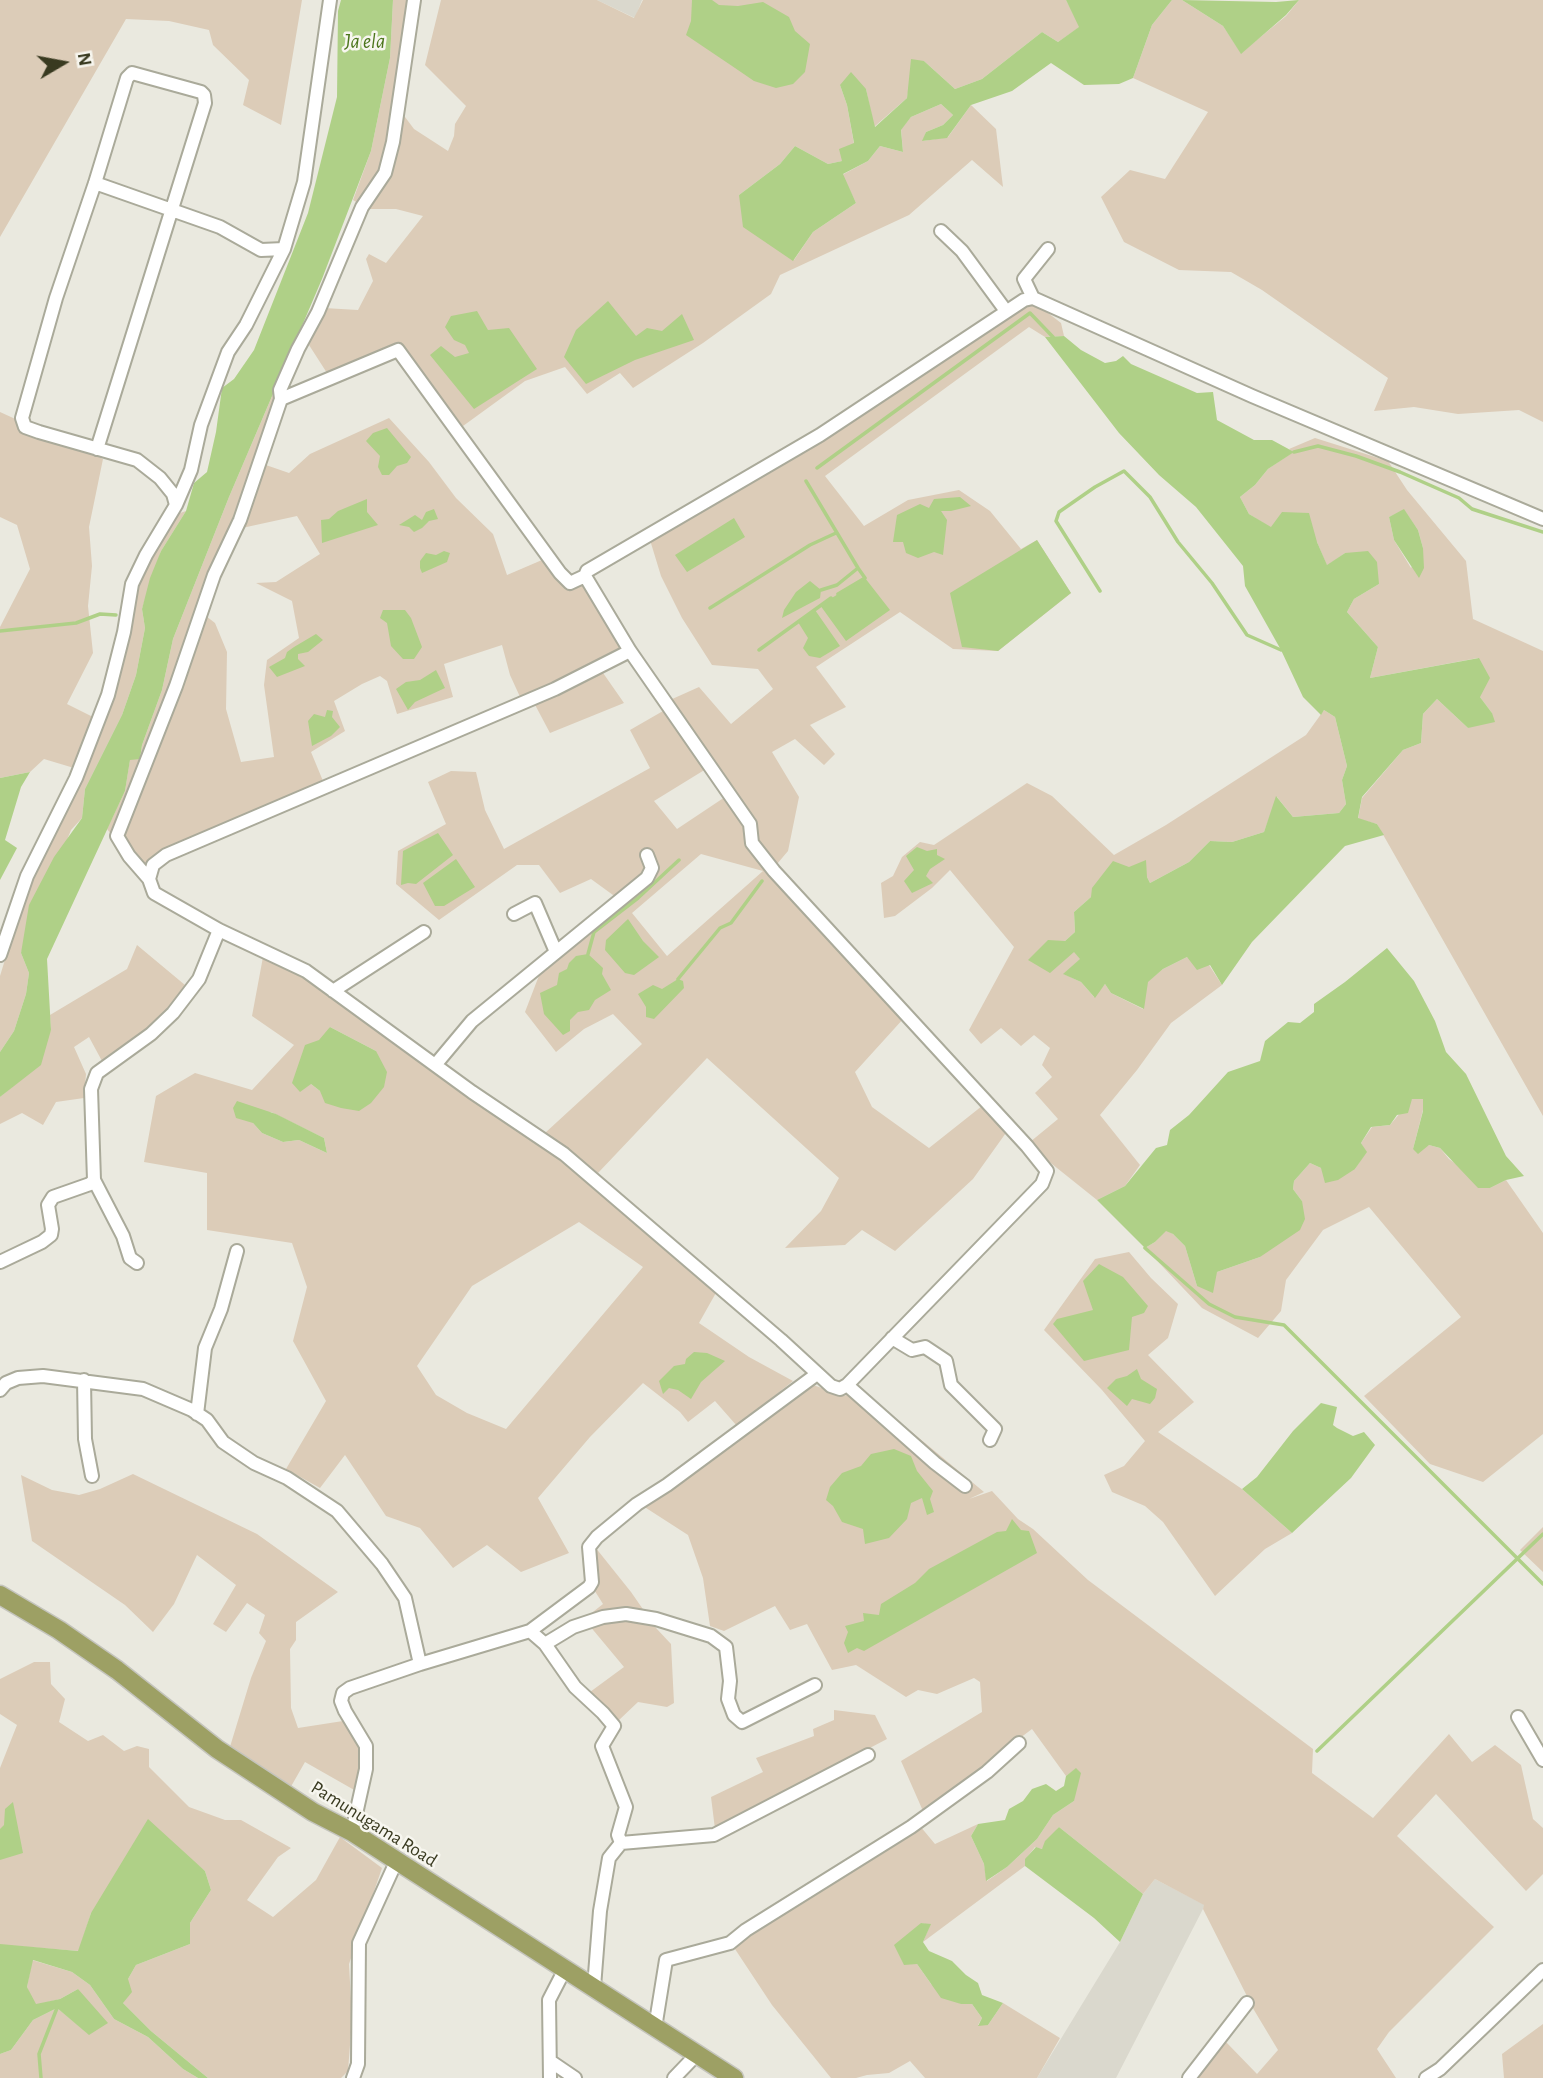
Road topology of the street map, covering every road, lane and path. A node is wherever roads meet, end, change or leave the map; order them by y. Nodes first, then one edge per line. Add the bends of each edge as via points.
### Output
1 (330, 0) edge
2 (414, 0) edge
3 (95, 183) junction
4 (173, 209) junction
5 (941, 230) dead end
6 (284, 249) junction
7 (1048, 250) dead end
8 (1033, 298) junction
9 (1006, 312) junction
10 (281, 399) junction
11 (97, 449) junction
12 (176, 506) junction
13 (1543, 519) edge
14 (585, 576) junction
15 (630, 651) junction
16 (647, 855) dead end
17 (149, 879) junction
18 (514, 914) dead end
19 (219, 930) junction
20 (424, 932) dead end
21 (556, 953) junction
22 (0, 955) edge
23 (333, 991) junction
24 (436, 1064) junction
25 (94, 1180) junction
26 (237, 1251) dead end
27 (0, 1262) edge
28 (137, 1263) dead end
29 (892, 1338) junction
30 (817, 1374) junction
31 (84, 1380) junction
32 (847, 1385) junction
33 (0, 1390) edge
34 (197, 1414) junction
35 (989, 1440) dead end
36 (92, 1476) dead end
37 (965, 1486) dead end
38 (0, 1595) edge
39 (530, 1631) junction
40 (545, 1644) junction
41 (420, 1664) junction
42 (815, 1685) dead end
43 (1518, 1717) dead end
44 (1019, 1743) dead end
45 (868, 1755) dead end
46 (1543, 1760) edge
47 (352, 1832) junction
48 (621, 1843) junction
49 (396, 1862) junction
50 (565, 1969) junction
51 (1543, 1970) edge
52 (594, 1987) junction
53 (1247, 2003) dead end
54 (655, 2028) junction
55 (697, 2054) junction
56 (550, 2061) junction
57 (353, 2078) edge
58 (550, 2078) edge
59 (575, 2078) edge
60 (674, 2078) edge
61 (734, 2078) edge
62 (1189, 2078) edge
63 (1426, 2078) edge

1 - 6 street via 304,182
2 - 10 street via 385,173 362,207 298,348
3 - 4 street
3 - 4 street via 123,88 132,73 201,92 205,103
3 - 11 street via 22,418 25,426
4 - 6 street via 261,250
4 - 11 street
5 - 9 street
6 - 12 street via 228,352
7 - 8 street via 1024,279
8 - 9 street
8 - 13 street via 1252,397
9 - 14 street via 820,435
10 - 14 street via 398,350 560,573 569,583
10 - 17 street via 240,520 214,575 117,836
11 - 12 street via 137,460 160,478
12 - 22 street via 132,584 108,695 76,778 27,876
14 - 15 street
15 - 17 street via 543,694 166,855 153,865
15 - 29 street via 750,824 752,843 774,871 1047,1171 1042,1184
16 - 21 street via 652,868 648,878
17 - 19 street via 154,894
18 - 21 street via 535,903
19 - 23 street via 306,971
19 - 25 street via 199,979 173,1013 97,1073 91,1089
20 - 23 street
21 - 24 street via 472,1021
23 - 24 street
24 - 30 street via 564,1154
25 - 27 street via 53,1197 48,1205 51,1235
25 - 28 street via 130,1258
26 - 34 street via 205,1348
29 - 32 street
29 - 35 street via 912,1350 925,1347 946,1361 951,1385 995,1429
30 - 32 street via 837,1390
30 - 39 street via 597,1537 589,1547 589,1587
31 - 33 street via 29,1375
31 - 34 street via 143,1389
31 - 36 street via 85,1439
32 - 37 street
34 - 41 street via 223,1442 337,1511 405,1598
38 - 47 main road, Pamunugama Road via 107,1664 217,1749
39 - 40 street
39 - 41 street
40 - 42 street via 573,1627 626,1614 711,1636 726,1647 728,1699 742,1722
40 - 48 street via 576,1687 614,1726 602,1746 626,1807 618,1835
41 - 47 street via 343,1693 345,1711 366,1746 366,1769
43 - 46 street
44 - 54 street via 911,1827 730,1943 666,1960
45 - 48 street via 714,1835
47 - 49 main road, Pamunugama Road
48 - 52 street via 609,1858
49 - 50 main road, Pamunugama Road
49 - 57 street via 359,1943 358,2064
50 - 52 main road, Pamunugama Road
50 - 56 street via 549,2000
51 - 63 street
52 - 54 main road, Pamunugama Road
53 - 62 street
54 - 55 main road, Pamunugama Road
55 - 60 street
55 - 61 main road, Pamunugama Road
56 - 58 street
56 - 59 street

